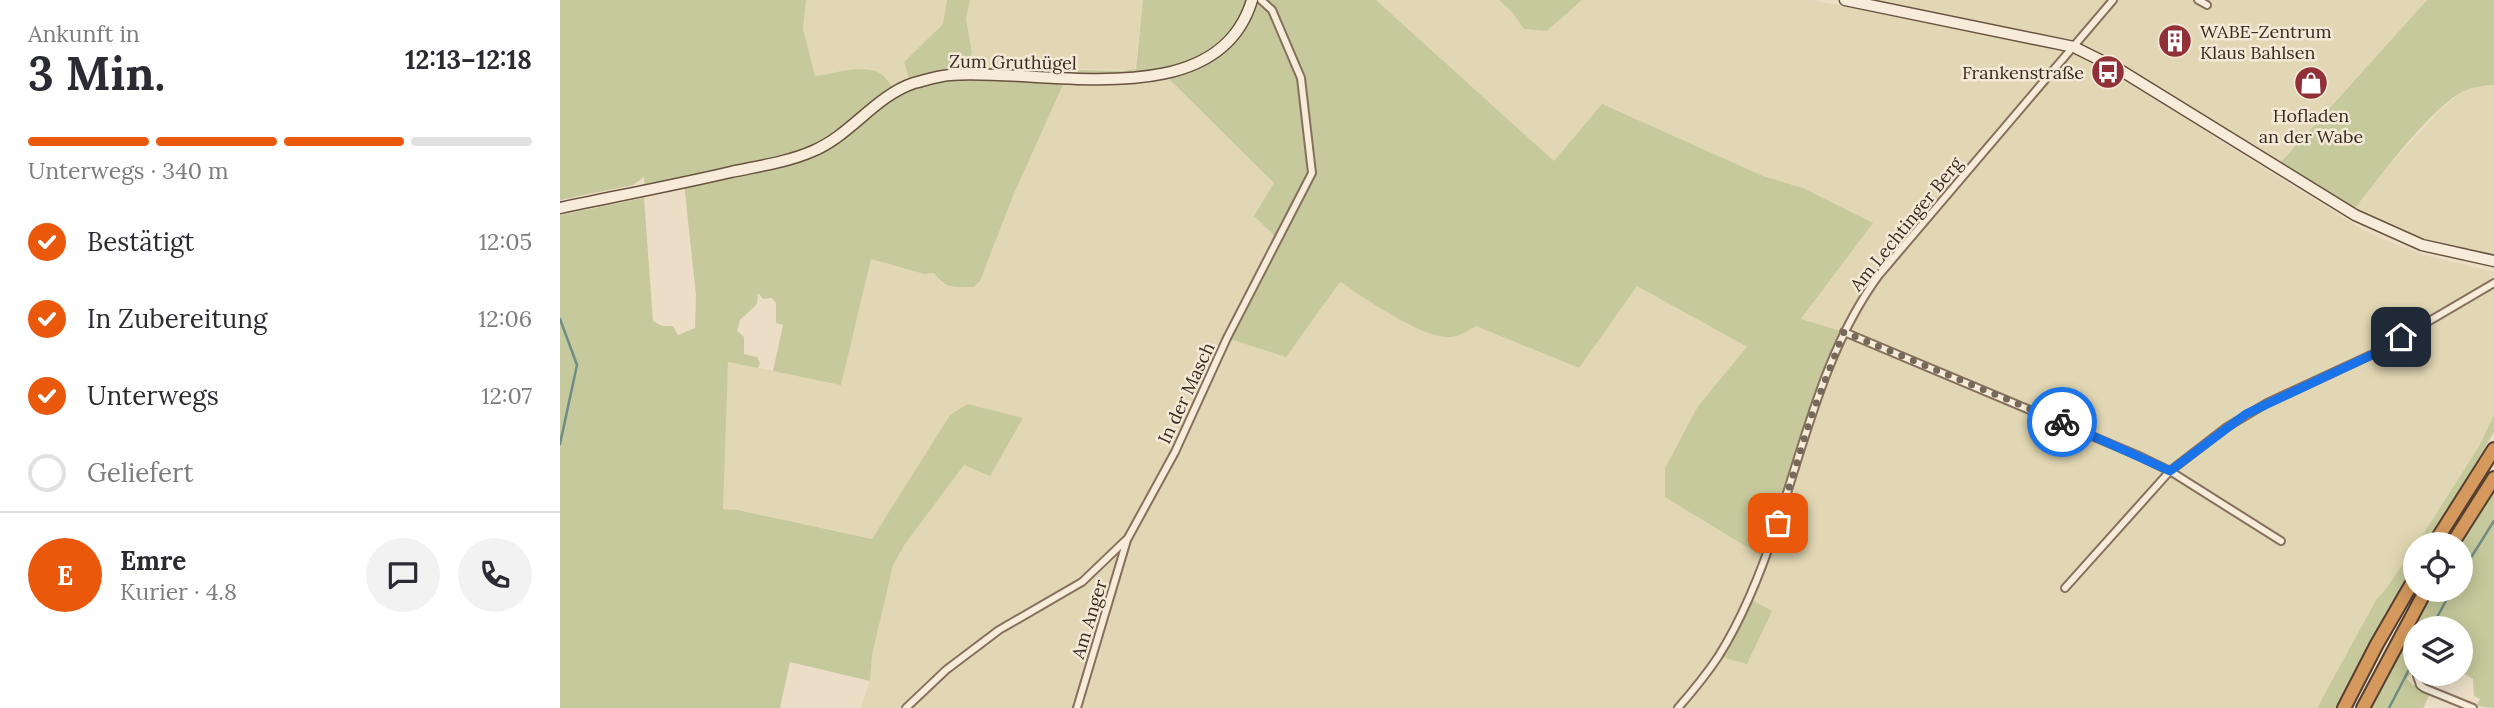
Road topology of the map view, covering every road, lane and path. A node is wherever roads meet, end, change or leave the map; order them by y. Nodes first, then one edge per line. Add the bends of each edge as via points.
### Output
1 (1252, 0) edge
2 (1261, 0) edge
3 (1845, 0) edge
4 (2113, 0) edge
5 (2199, 0) edge
6 (2207, 5) dead end
7 (2074, 47) junction
8 (560, 208) edge
9 (2494, 261) edge
10 (2494, 283) edge
11 (1844, 332) junction
12 (2494, 449) edge
13 (2170, 471) junction
14 (2494, 478) edge
15 (2442, 532) edge
16 (2460, 532) edge
17 (1128, 538) junction
18 (2281, 541) dead end
19 (2066, 587) dead end
20 (2403, 599) edge
21 (2419, 602) edge
22 (2421, 686) edge
23 (906, 708) edge
24 (1077, 708) edge
25 (1678, 708) edge
26 (2344, 708) edge
27 (2363, 708) edge
28 (2473, 708) edge

1 - 8 street, Zum Gruthügel via 1240,26 1216,51 1166,74 1125,79 941,76 895,92 833,140 802,155
2 - 17 street, In der Masch via 1272,10 1301,79 1312,173
3 - 7 street
4 - 7 street
5 - 6 street
7 - 9 street via 2120,70 2355,215 2422,245
7 - 11 street, Am Lechtinger Berg via 1879,275
10 - 13 street via 2374,354 2246,414
11 - 13 street
11 - 25 street, Am Lechtinger Berg via 1757,579 1718,656
12 - 15 highway
13 - 18 street
13 - 19 street
14 - 16 highway
17 - 23 street, In der Masch via 1082,582 999,630
17 - 24 street, Am Anger
20 - 26 highway
21 - 27 highway
22 - 28 street

